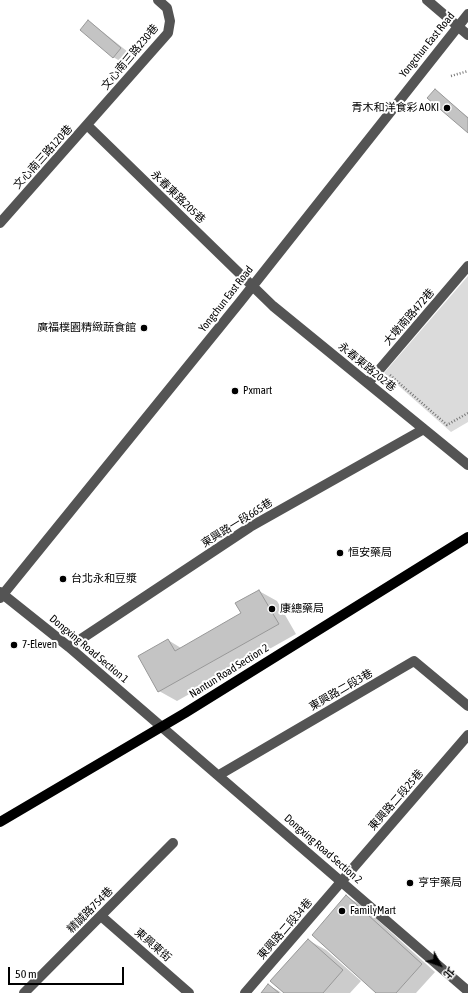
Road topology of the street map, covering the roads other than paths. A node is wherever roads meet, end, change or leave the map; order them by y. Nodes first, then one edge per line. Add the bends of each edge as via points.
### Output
1 (158, 0) edge
2 (427, 0) edge
3 (468, 14) edge
4 (458, 26) junction
5 (468, 35) edge
6 (87, 125) junction
7 (0, 223) edge
8 (468, 266) edge
9 (253, 286) junction
10 (368, 383) junction
11 (424, 429) junction
12 (468, 465) edge
13 (468, 537) edge
14 (1, 595) edge
15 (69, 647) junction
16 (468, 706) edge
17 (161, 727) junction
18 (468, 735) edge
19 (218, 775) junction
20 (0, 822) edge
21 (173, 843) dead end
22 (343, 882) junction
23 (101, 916) junction
24 (468, 990) edge
25 (24, 993) edge
26 (189, 993) edge
27 (245, 993) edge

1 - 6 street, 文心南三路230巷 via 167,8 170,21 168,33
2 - 4 street
3 - 4 street, Yongchun East Road
4 - 5 street
4 - 9 street, Yongchun East Road
6 - 7 street, 文心南三路120巷
6 - 9 street, 永春東路205巷
8 - 10 street, 大墩南路472巷
9 - 10 street, 永春東路202巷 via 273,306
9 - 14 street, Yongchun East Road
10 - 11 street, 永春東路202巷
11 - 12 street, 永春東路202巷
11 - 15 street, 東興路一段665巷 via 250,527
13 - 17 main road, Nantun Road Section 2
14 - 15 street, Dongxing Road Section 1
15 - 17 street, Dongxing Road Section 1
16 - 19 street, 東興路二段3巷 via 414,661
17 - 19 street, Dongxing Road Section 2
17 - 20 main road, Nantun Road Section 2
18 - 22 street, 東興路二段25巷
19 - 22 street, Dongxing Road Section 2
21 - 23 street, 精誠路754巷
22 - 24 street, Dongxing Road Section 2
22 - 27 street, 東興路二段34巷
23 - 25 street, 精誠路754巷
23 - 26 street, 東興東街

